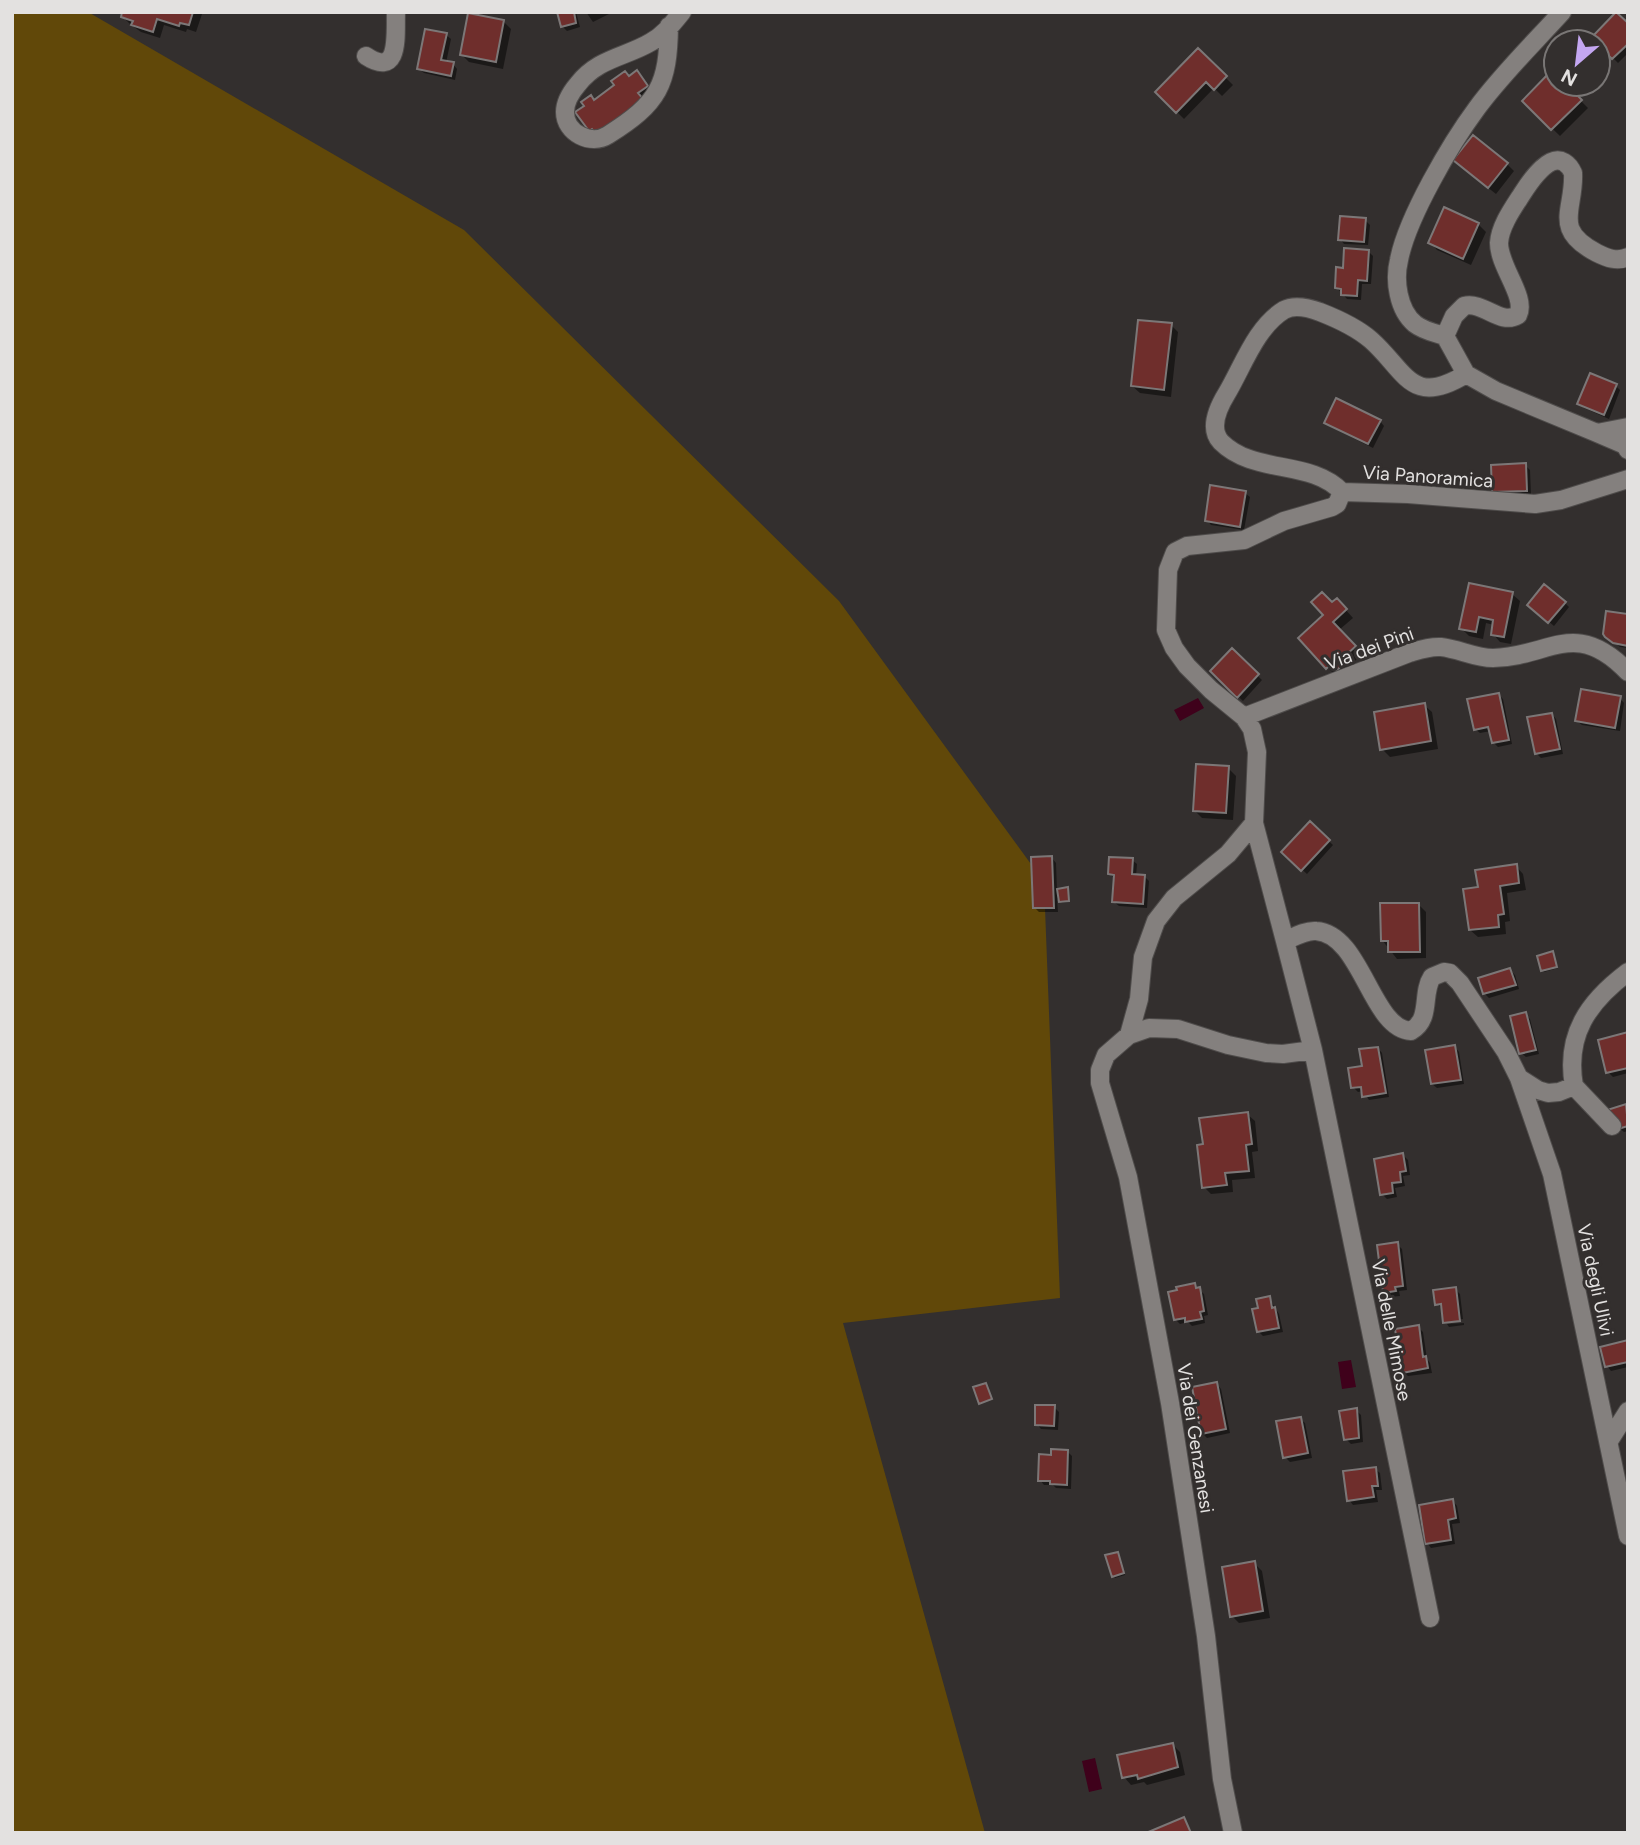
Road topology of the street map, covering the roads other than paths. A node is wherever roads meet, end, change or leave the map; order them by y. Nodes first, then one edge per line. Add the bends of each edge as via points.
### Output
1 (396, 12) edge
2 (682, 12) edge
3 (1562, 12) edge
4 (669, 26) junction
5 (366, 56) dead end
6 (1628, 257) edge
7 (1445, 336) junction
8 (1466, 374) junction
9 (1628, 427) edge
10 (1597, 433) junction
11 (1627, 447) edge
12 (1628, 479) edge
13 (1342, 492) junction
14 (1628, 672) edge
15 (1244, 717) junction
16 (1254, 823) junction
17 (1285, 941) junction
18 (1628, 972) edge
19 (1129, 1035) junction
20 (1313, 1050) junction
21 (1519, 1078) junction
22 (1574, 1086) junction
23 (1612, 1126) dead end
24 (1628, 1411) edge
25 (1609, 1441) junction
26 (1628, 1536) edge
27 (1430, 1618) dead end
28 (1233, 1833) edge

1 - 5 street via 391,58 379,63
2 - 4 street
3 - 7 street via 1468,120 1404,239 1397,271 1403,306 1415,325
4 - 4 street via 651,42 601,63 580,82 565,114 575,132 588,139 602,139 653,100 666,65
6 - 7 street via 1615,260 1604,256 1574,236 1567,215 1573,173 1565,162 1550,162 1524,191 1500,237 1503,265 1521,304 1518,316 1508,318 1478,306 1464,306
7 - 8 street
8 - 10 street
8 - 13 street via 1443,386 1426,388 1407,379 1368,338 1337,319 1310,308 1293,307 1272,320 1222,401 1216,419 1219,439 1244,457 1326,479
9 - 10 street
10 - 11 street
12 - 13 street, Via Panoramica via 1535,505
13 - 15 street, Via Panoramica via 1337,504 1325,510 1284,521 1244,540 1182,547 1171,557 1165,623 1169,640 1192,672
14 - 15 street, Via dei Pini via 1606,653 1582,643 1555,644 1494,658 1435,647
15 - 16 street, Via Panoramica via 1257,752
16 - 17 street, Via Panoramica
16 - 19 street via 1228,853 1181,891 1156,921 1144,949
17 - 20 street, Via delle Mimose
17 - 21 street, Via degli Ulivi via 1316,930 1333,938 1350,956 1391,1023 1405,1031 1420,1023 1433,977 1450,973 1492,1030
18 - 22 street via 1578,1027 1570,1056
19 - 20 street via 1169,1028 1266,1053
19 - 28 street, Via dei Genzanesi via 1105,1055 1099,1076 1128,1177 1168,1390
20 - 27 street, Via delle Mimose
21 - 22 street via 1548,1093
21 - 25 street, Via degli Ulivi via 1552,1174
22 - 23 street
24 - 25 street
25 - 26 street, Via degli Ulivi

